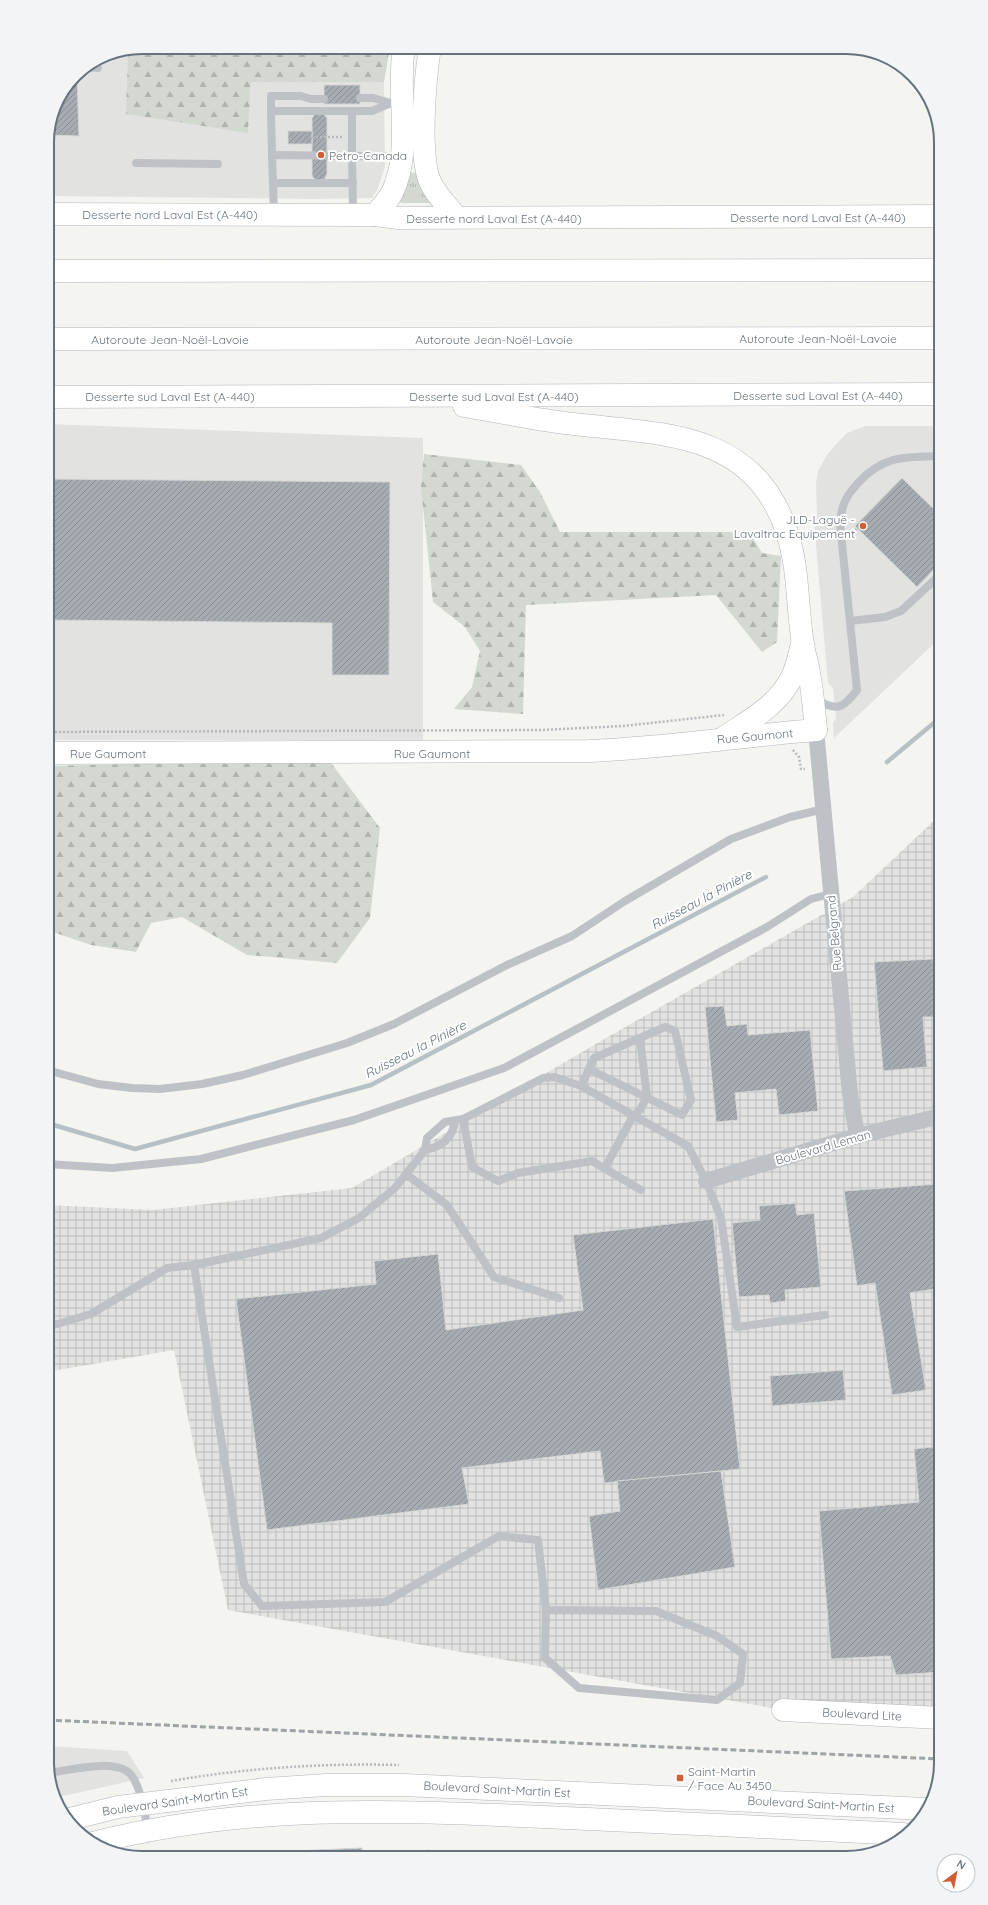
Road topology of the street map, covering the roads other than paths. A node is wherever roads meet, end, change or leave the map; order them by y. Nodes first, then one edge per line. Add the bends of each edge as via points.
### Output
1 (403, 54) edge
2 (427, 54) edge
3 (324, 98) dead end
4 (360, 98) dead end
5 (409, 103) junction
6 (271, 111) junction
7 (352, 111) junction
8 (272, 155) junction
9 (352, 156) junction
10 (402, 156) junction
11 (425, 157) junction
12 (136, 163) dead end
13 (218, 164) dead end
14 (273, 183) junction
15 (352, 183) junction
16 (54, 214) edge
17 (274, 214) junction
18 (353, 214) junction
19 (375, 214) junction
20 (934, 216) edge
21 (456, 217) junction
22 (934, 270) edge
23 (54, 271) edge
24 (934, 338) edge
25 (54, 340) edge
26 (934, 394) edge
27 (401, 396) junction
28 (54, 397) edge
29 (934, 456) edge
30 (934, 580) edge
31 (850, 621) junction
32 (803, 643) junction
33 (821, 713) junction
34 (723, 738) junction
35 (54, 753) edge
36 (824, 809) junction
37 (830, 894) junction
38 (640, 1038) junction
39 (589, 1069) junction
40 (54, 1072) edge
41 (581, 1086) junction
42 (647, 1097) junction
43 (633, 1116) junction
44 (934, 1118) edge
45 (459, 1120) junction
46 (857, 1136) junction
47 (426, 1150) junction
48 (54, 1164) edge
49 (605, 1168) junction
50 (406, 1174) junction
51 (706, 1181) junction
52 (641, 1190) dead end
53 (194, 1265) junction
54 (559, 1298) dead end
55 (824, 1315) dead end
56 (54, 1325) edge
57 (546, 1610) junction
58 (783, 1710) dead end
59 (934, 1718) edge
60 (55, 1772) edge
61 (142, 1805) junction
62 (921, 1809) edge
63 (74, 1818) edge
64 (148, 1830) junction
65 (898, 1834) edge
66 (101, 1841) edge

1 - 5 main road via 402,69
2 - 5 main road
3 - 6 lane via 271,96
4 - 5 lane
5 - 7 lane via 372,111
5 - 10 main road
5 - 11 main road
6 - 7 lane
6 - 8 lane
7 - 9 lane
8 - 9 lane
8 - 14 lane
9 - 10 lane
9 - 15 lane
10 - 11 lane
10 - 19 main road via 393,191
11 - 21 main road via 433,188
12 - 13 lane
14 - 15 lane
14 - 17 lane
15 - 18 lane
16 - 17 main road, Desserte nord Laval Est (A-440)
17 - 18 main road, Desserte nord Laval Est (A-440)
18 - 19 main road, Desserte nord Laval Est (A-440)
19 - 21 main road, Desserte nord Laval Est (A-440) via 398,218
20 - 21 main road, Desserte nord Laval Est (A-440)
22 - 23 main road
24 - 25 main road, Autoroute Jean-Noël-Lavoie
26 - 27 main road, Desserte sud Laval Est (A-440)
27 - 28 main road, Desserte sud Laval Est (A-440)
27 - 32 main road via 573,424 665,434 693,440 726,455 764,488 784,523 797,573
29 - 31 lane via 897,459 878,465 862,478 846,497 840,524
30 - 31 lane via 901,611 885,617
31 - 33 lane via 857,690 846,702
32 - 33 main road
32 - 34 main road via 793,676 780,696 766,710
33 - 34 main road, Rue Gaumont
33 - 36 street, Rue Belgrand
34 - 35 main road, Rue Gaumont via 626,749 531,752
36 - 37 street, Rue Belgrand
36 - 40 lane via 790,817 731,839 625,901 572,936 507,965 394,1024 347,1043 243,1075 167,1088 132,1088 98,1084
37 - 46 street, Rue Belgrand via 850,1094
37 - 48 lane via 812,899 767,927 504,1068 354,1120 201,1159 112,1168
38 - 39 lane via 594,1058
38 - 42 lane
38 - 42 lane via 665,1027 675,1031 691,1100 682,1115
39 - 41 lane
39 - 42 lane
41 - 43 lane
41 - 45 lane via 554,1076 543,1078
42 - 43 lane via 640,1110
43 - 49 lane
43 - 51 lane via 688,1146
44 - 46 street, Boulevard Leman
45 - 47 lane via 453,1133 437,1148
45 - 47 lane via 445,1122 427,1138
45 - 49 lane via 472,1167 498,1181 518,1173 592,1161
46 - 51 street, Boulevard Leman
47 - 50 lane
49 - 52 lane
50 - 53 lane via 395,1188 359,1218 322,1238
50 - 54 lane via 447,1205 494,1277
51 - 55 lane via 721,1218 737,1327
53 - 56 lane via 167,1268 91,1314
53 - 57 lane via 244,1584 262,1606 385,1602 499,1536 538,1540
57 - 57 lane via 545,1658 579,1688 717,1700 740,1683 743,1654 717,1636 656,1612
58 - 59 main road, Boulevard Lite
60 - 61 lane via 104,1766 121,1768 132,1776 138,1787
61 - 62 main road, Boulevard Saint-Martin Est via 252,1790 339,1784 434,1786
61 - 63 main road, Boulevard Saint-Martin Est via 118,1807
61 - 64 lane
64 - 65 main road, Boulevard Saint-Martin Est via 274,1814 364,1811
64 - 66 main road, Boulevard Saint-Martin Est

